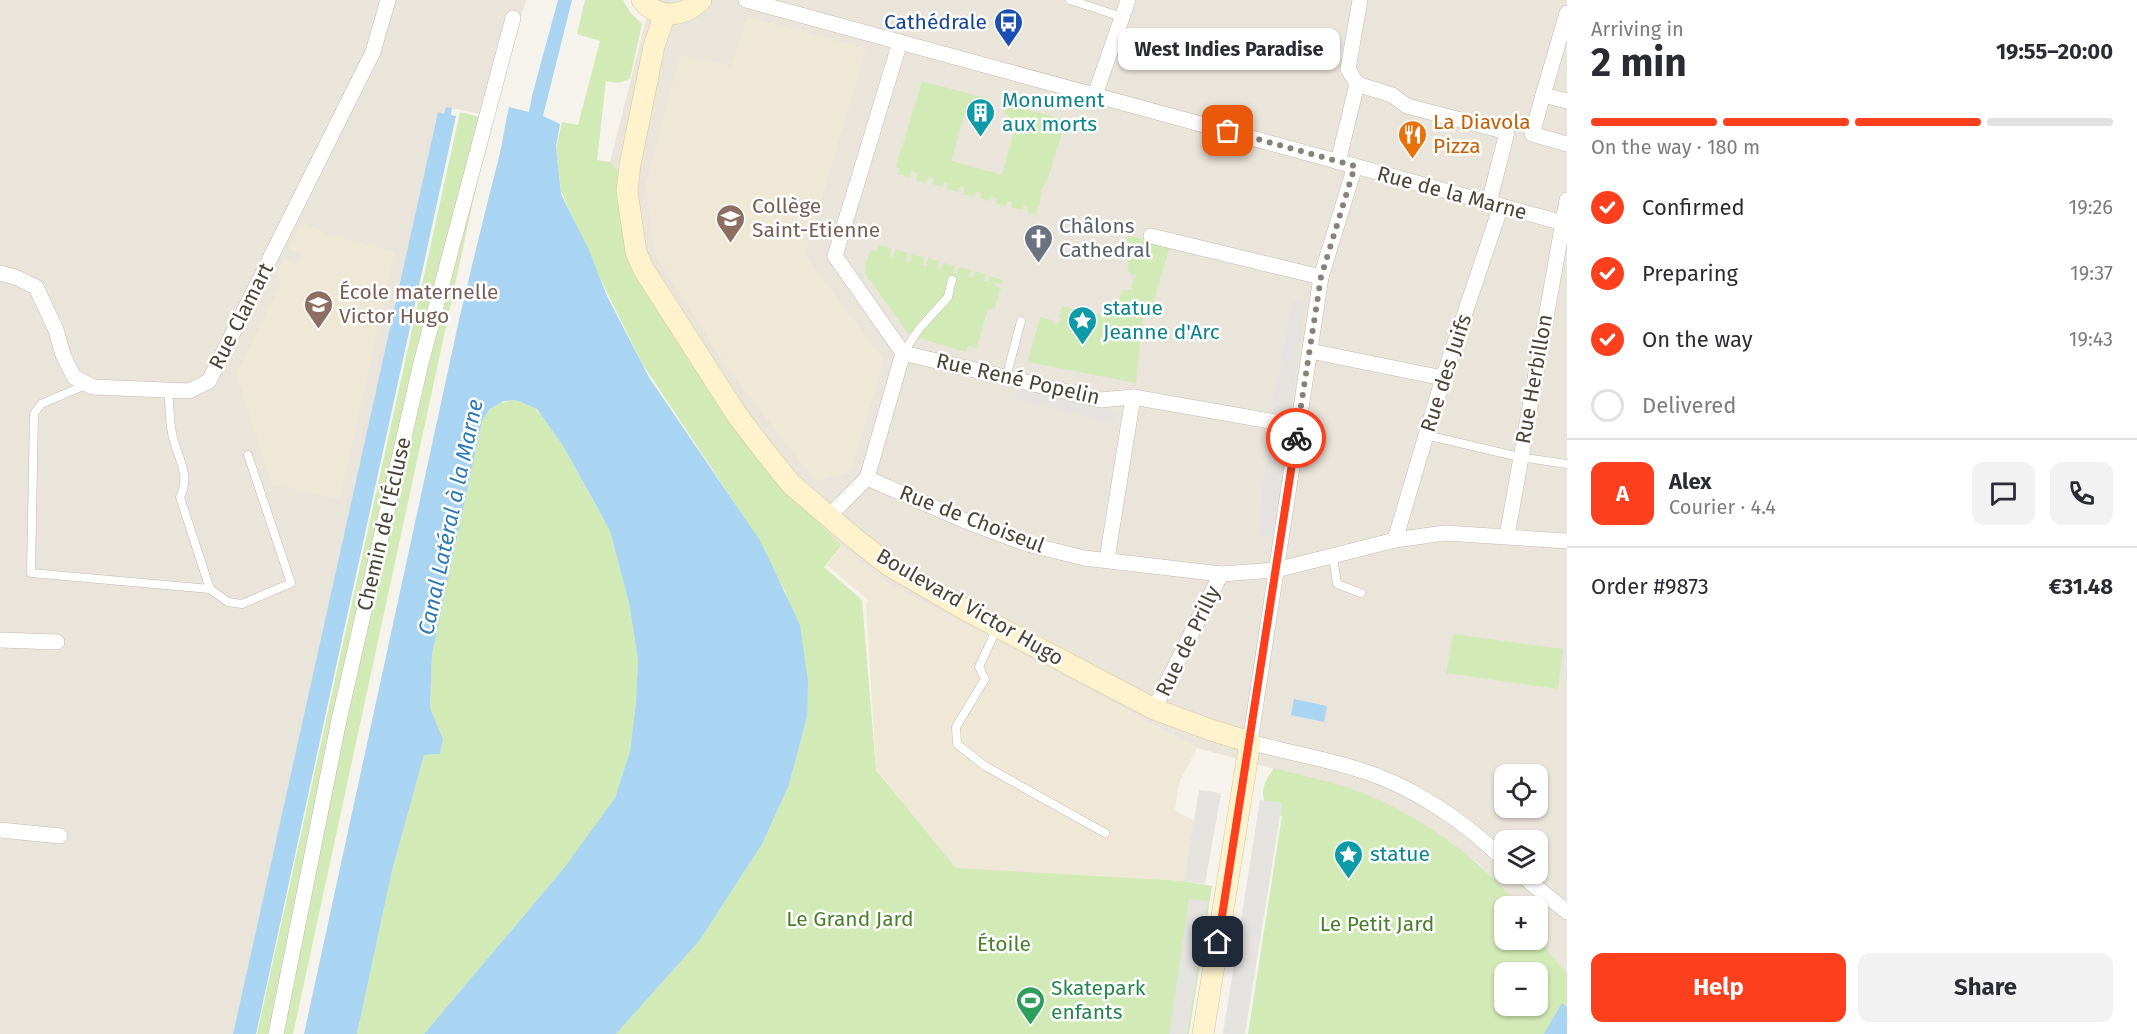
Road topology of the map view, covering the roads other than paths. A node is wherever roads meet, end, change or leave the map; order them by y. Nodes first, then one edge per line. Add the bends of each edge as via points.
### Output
1 (388, 0) edge
2 (642, 0) edge
3 (701, 0) edge
4 (746, 0) edge
5 (1070, 0) edge
6 (1128, 0) edge
7 (1360, 0) edge
8 (665, 14) junction
9 (1567, 14) edge
10 (1122, 17) junction
11 (513, 18) dead end
12 (900, 42) junction
13 (1357, 84) junction
14 (1095, 95) junction
15 (1543, 95) junction
16 (1567, 101) edge
17 (1567, 144) edge
18 (1338, 162) junction
19 (1355, 166) junction
20 (1567, 200) edge
21 (1495, 204) junction
22 (1564, 223) edge
23 (1151, 236) dead end
24 (0, 273) edge
25 (1321, 277) junction
26 (952, 280) dead end
27 (1021, 321) dead end
28 (1310, 351) junction
29 (903, 353) junction
30 (1006, 378) junction
31 (1443, 378) junction
32 (88, 384) junction
33 (168, 390) junction
34 (1133, 398) junction
35 (1298, 426) junction
36 (1426, 435) junction
37 (248, 455) dead end
38 (1520, 457) junction
39 (1567, 464) edge
40 (867, 478) junction
41 (828, 517) junction
42 (1507, 536) junction
43 (1395, 540) junction
44 (1567, 541) edge
45 (1333, 556) junction
46 (1107, 560) junction
47 (1276, 570) junction
48 (1221, 574) junction
49 (210, 589) junction
50 (1361, 593) dead end
51 (998, 627) junction
52 (0, 640) edge
53 (57, 642) dead end
54 (1154, 709) junction
55 (1250, 742) junction
56 (0, 830) edge
57 (1105, 833) dead end
58 (60, 836) dead end
59 (1494, 850) edge
60 (1533, 884) edge
61 (1567, 912) edge
62 (276, 1034) edge
63 (1203, 1034) edge

1 - 33 street, Rue Clamart via 373,52 209,381 189,391
2 - 8 main road
3 - 8 main road via 686,12
4 - 12 street, Rue de la Marne
5 - 10 lane
6 - 10 street
7 - 13 street via 1348,69
8 - 41 main road, Boulevard Victor Hugo via 654,46 630,165 627,191 636,252 737,415 791,484
9 - 15 street
10 - 14 street
11 - 62 street, Chemin de l'Écluse via 421,363 341,709
12 - 14 street, Rue de la Marne
12 - 29 street via 835,256
13 - 18 street
13 - 21 street, Rue des Juifs via 1392,95 1407,106 1507,132
14 - 18 street, Rue de la Marne
15 - 16 street
15 - 17 street via 1532,134
18 - 19 street, Rue de la Marne
19 - 21 street, Rue de la Marne
19 - 25 street
20 - 22 street, Rue Herbillon
21 - 22 street, Rue de la Marne
21 - 31 street, Rue des Juifs
22 - 38 street, Rue Herbillon
23 - 25 street
24 - 32 street via 36,287 74,377
25 - 28 street
26 - 29 lane via 948,297
27 - 30 lane
28 - 31 street
28 - 35 street
29 - 30 street, Rue René Popelin
29 - 40 street
30 - 34 street, Rue René Popelin via 1101,400
31 - 36 street, Rue des Juifs
32 - 33 street, Rue Clamart
32 - 49 lane via 41,404 34,414 31,573
33 - 49 lane via 172,433 185,476 180,497
34 - 35 street, Rue René Popelin
34 - 46 street
35 - 47 street
36 - 38 lane
36 - 43 street, Rue des Juifs
37 - 49 lane via 291,583 242,604 228,602
38 - 39 lane
38 - 42 street, Rue Herbillon
40 - 41 street
40 - 46 street, Rue de Choiseul via 1027,544
41 - 51 main road, Boulevard Victor Hugo via 890,566
42 - 43 street, Rue de Choiseul via 1445,533
42 - 44 street, Rue de Choiseul
43 - 45 street, Rue de Choiseul
45 - 47 street, Rue de Choiseul
45 - 50 lane via 1337,584
46 - 48 street, Rue de Choiseul
47 - 48 street, Rue de Choiseul
47 - 55 street
48 - 54 street, Rue de Prilly
51 - 54 main road, Boulevard Victor Hugo
51 - 57 lane via 979,667 985,679 956,727 957,744 985,766
52 - 53 street
54 - 55 main road, Boulevard Victor Hugo
55 - 59 street, Boulevard Victor Hugo via 1359,769 1407,790 1453,817
55 - 63 main road
56 - 58 street
60 - 61 street

